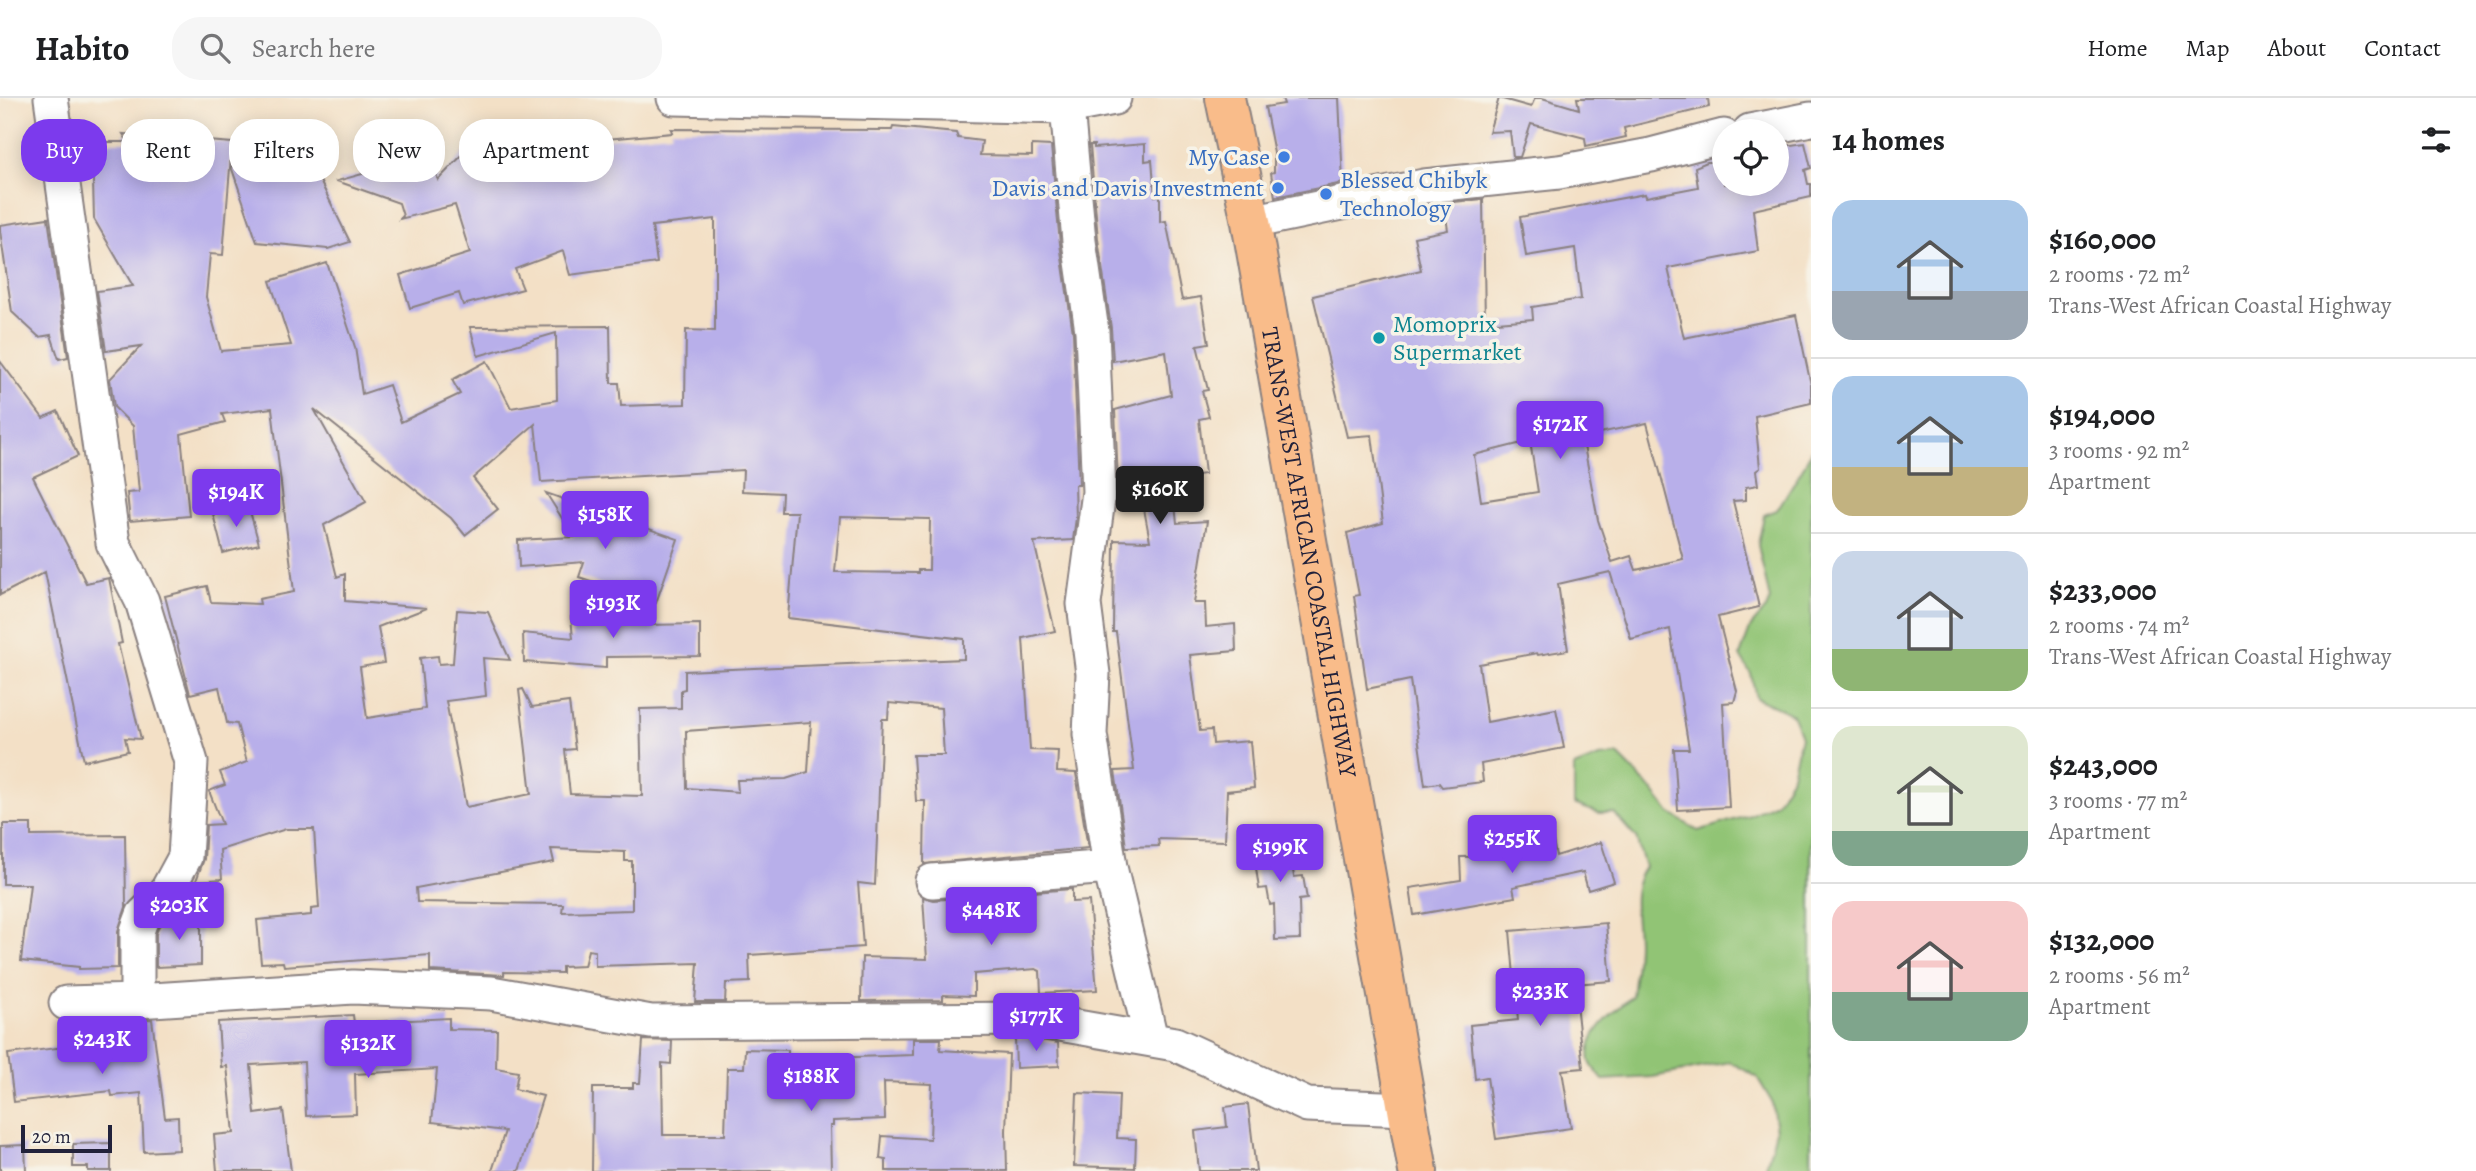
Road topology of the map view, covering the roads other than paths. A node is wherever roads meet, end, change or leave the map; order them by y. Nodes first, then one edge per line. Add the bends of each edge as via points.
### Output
1 (51, 98) edge
2 (674, 98) edge
3 (1114, 98) edge
4 (1225, 98) edge
5 (1067, 107) junction
6 (1811, 119) edge
7 (1789, 123) edge
8 (1712, 139) edge
9 (1251, 222) junction
10 (1110, 867) junction
11 (932, 881) dead end
12 (137, 1001) junction
13 (66, 1003) dead end
14 (1151, 1039) junction
15 (1408, 1109) junction
16 (1418, 1171) edge

1 - 12 street via 113,543 142,601 191,762 185,857 165,894 143,915 137,931
2 - 5 street
3 - 5 street
4 - 9 highway, TRANS-WEST AFRICAN COASTAL HIGHWAY
5 - 10 street via 1092,331 1099,492 1084,604 1093,674 1090,734
6 - 7 street
8 - 9 street via 1638,158 1559,172 1424,186
9 - 15 highway, TRANS-WEST AFRICAN COASTAL HIGHWAY
10 - 11 street
10 - 14 street
12 - 13 street
12 - 14 street via 353,987 491,993 651,1022 1031,1019
14 - 15 street via 1175,1044 1307,1105
15 - 16 highway, TRANS-WEST AFRICAN COASTAL HIGHWAY

